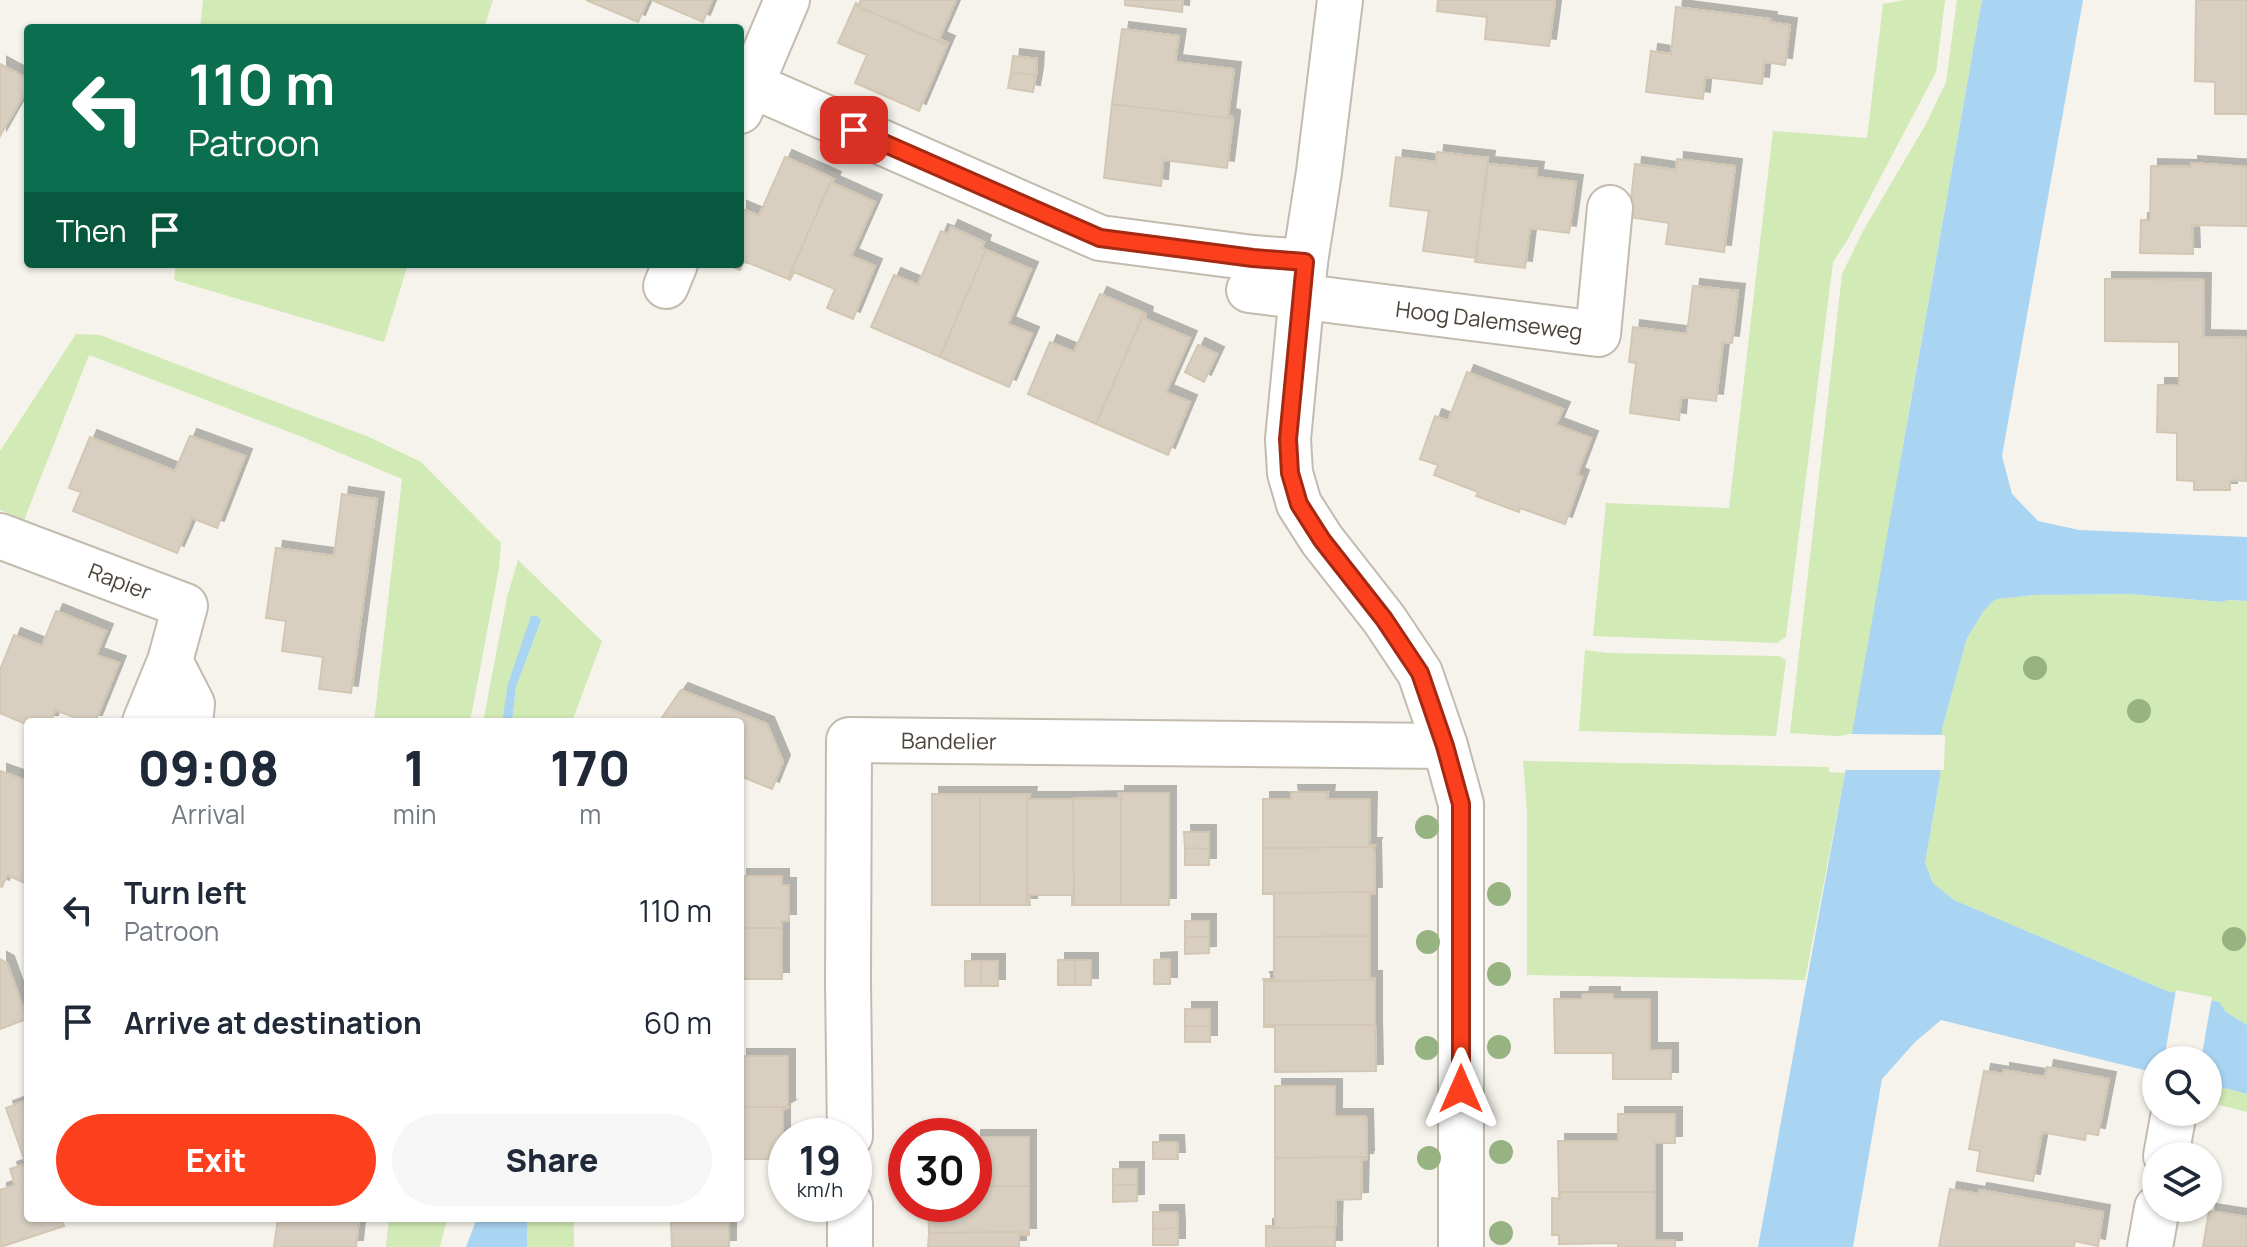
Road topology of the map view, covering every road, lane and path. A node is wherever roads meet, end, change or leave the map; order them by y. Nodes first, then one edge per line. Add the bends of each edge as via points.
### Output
1 (787, 0) edge
2 (1340, 0) edge
3 (746, 98) edge
4 (1610, 208) dead end
5 (1303, 279) junction
6 (1249, 290) dead end
7 (0, 536) edge
8 (170, 661) junction
9 (147, 718) edge
10 (190, 718) edge
11 (1445, 746) junction
12 (850, 1118) edge
13 (850, 1222) edge
14 (2154, 1222) edge
15 (850, 1247) edge
16 (1461, 1247) edge
17 (2150, 1247) edge

1 - 3 street
2 - 5 street
3 - 5 street via 1100,238 1253,258
4 - 5 street, Hoog Dalemseweg via 1598,334
5 - 6 street, Hoog Dalemseweg
5 - 11 street via 1288,439 1299,504 1420,673
7 - 8 street, Rapier via 185,606
8 - 9 street, Rapier
8 - 10 street via 192,704
11 - 12 street, Bandelier via 849,740
11 - 16 street via 1461,804
13 - 15 street
14 - 17 street

